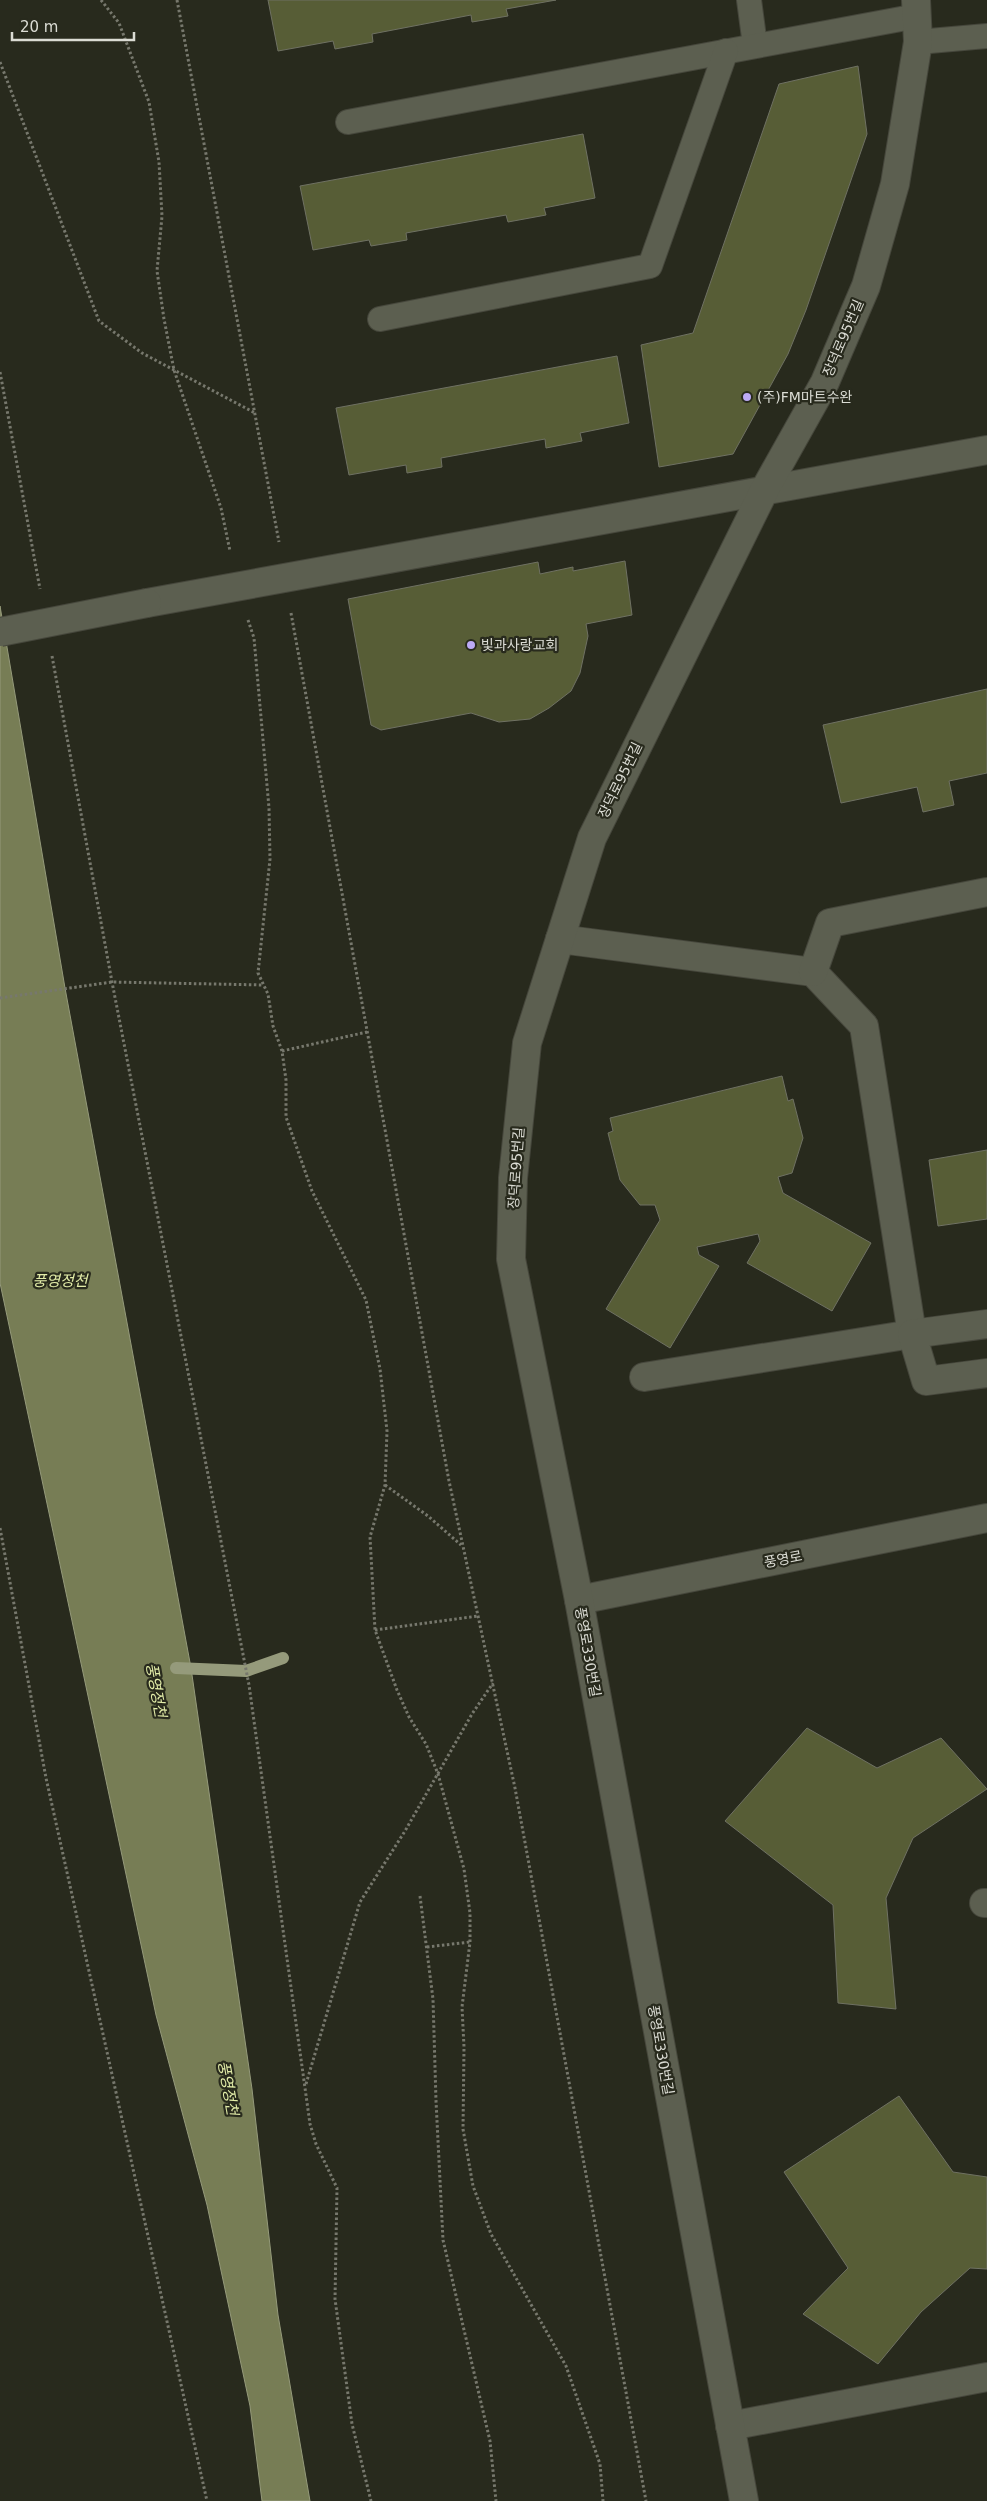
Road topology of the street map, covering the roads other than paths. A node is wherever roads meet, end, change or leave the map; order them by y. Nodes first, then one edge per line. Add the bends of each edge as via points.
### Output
1 (749, 0) edge
2 (917, 19) edge
3 (987, 36) edge
4 (755, 45) junction
5 (726, 51) junction
6 (348, 122) dead end
7 (380, 318) dead end
8 (987, 450) edge
9 (765, 490) junction
10 (0, 632) edge
11 (987, 892) edge
12 (560, 939) junction
13 (812, 972) junction
14 (987, 1324) edge
15 (912, 1334) junction
16 (987, 1373) edge
17 (644, 1377) dead end
18 (987, 1518) edge
19 (579, 1600) junction
20 (987, 2377) edge
21 (730, 2426) junction
22 (744, 2501) edge

1 - 4 lane
2 - 3 lane
2 - 4 lane
2 - 9 street, 장덕로95번길 via 895,184 866,286 825,382
4 - 5 lane
5 - 6 lane
5 - 7 lane via 650,266
8 - 9 street
9 - 10 street, bridge
9 - 12 street, 장덕로95번길 via 599,823
11 - 13 street via 830,923
12 - 13 street
12 - 19 street, 장덕로95번길 via 527,1043 513,1178 511,1259
13 - 15 street via 864,1026
14 - 15 street
15 - 16 street via 926,1381
15 - 17 street
18 - 19 street, 풍영로
19 - 21 street, 풍영로330번길
20 - 21 street
21 - 22 street, 풍영로330번길

